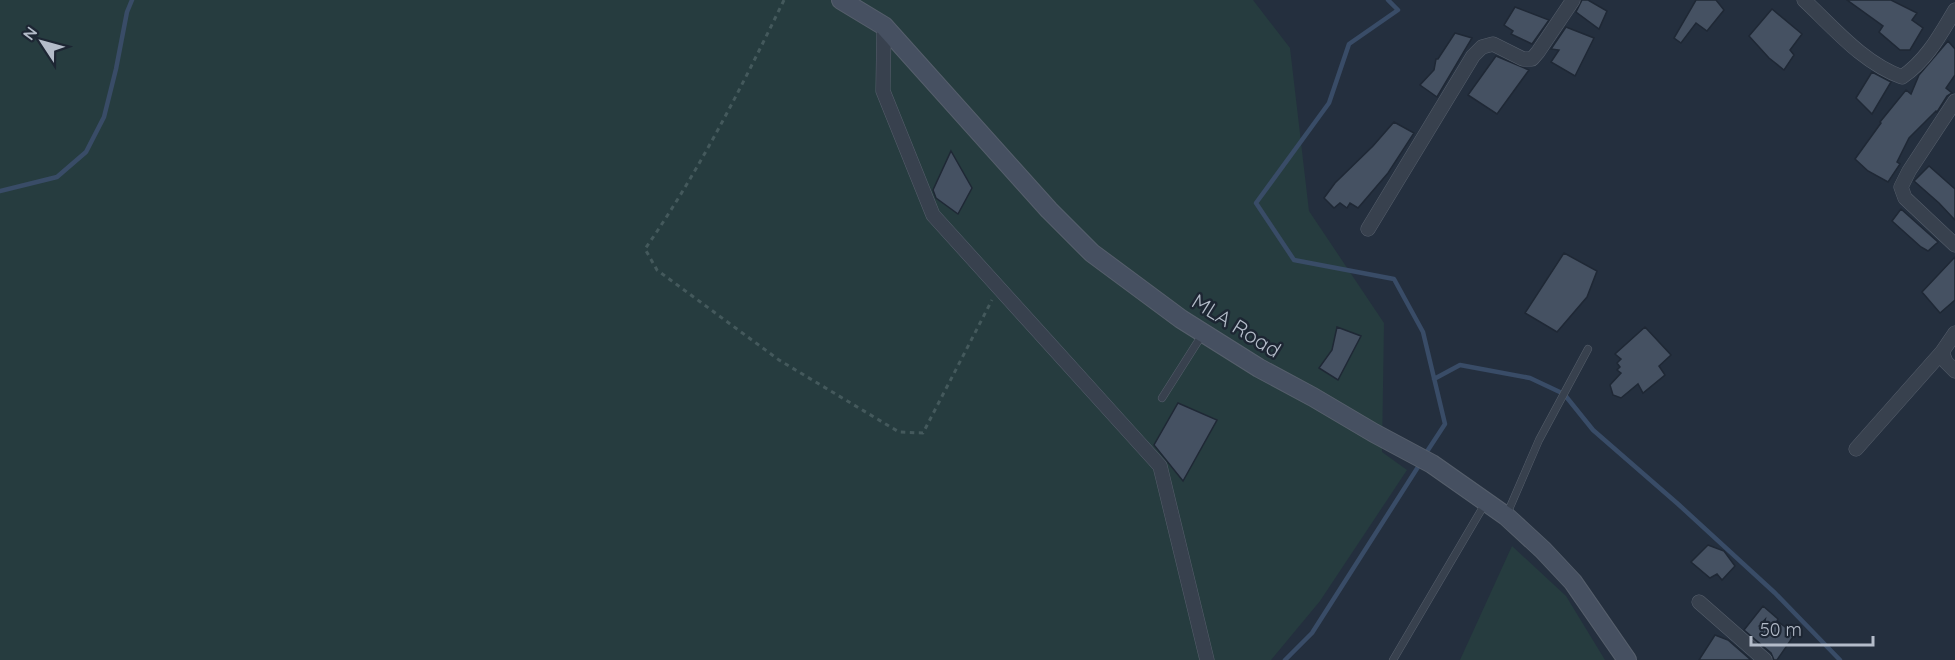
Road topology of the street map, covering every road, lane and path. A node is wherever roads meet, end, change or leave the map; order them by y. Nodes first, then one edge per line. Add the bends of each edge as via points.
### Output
1 (784, 0) edge
2 (841, 0) edge
3 (1573, 0) edge
4 (1804, 0) edge
5 (1955, 10) edge
6 (884, 27) junction
7 (1955, 101) edge
8 (1368, 230) dead end
9 (1955, 245) edge
10 (998, 287) junction
11 (1203, 333) junction
12 (1955, 333) edge
13 (1588, 349) dead end
14 (1942, 352) junction
15 (1955, 371) edge
16 (1162, 399) dead end
17 (1856, 449) dead end
18 (1486, 502) junction
19 (1506, 516) junction
20 (1699, 602) dead end
21 (1207, 660) edge
22 (1394, 660) edge
23 (1627, 660) edge
24 (1765, 660) edge

1 - 10 path via 726,118 645,249 657,270 779,360 899,432 923,433
2 - 6 street, MLA Road
3 - 8 street via 1532,59 1523,59 1493,44 1482,47 1473,56
4 - 5 street via 1863,55 1902,77 1931,49
6 - 10 street via 883,91 933,215
6 - 11 street, MLA Road via 1092,253
7 - 9 street via 1901,187 1905,198
10 - 21 street via 1160,466
11 - 16 lane
11 - 18 street, MLA Road via 1432,464
12 - 14 street
13 - 19 lane via 1539,440
14 - 15 street
14 - 17 street
18 - 19 street, MLA Road
18 - 22 lane
19 - 23 street, MLA Road via 1573,582
20 - 24 street

